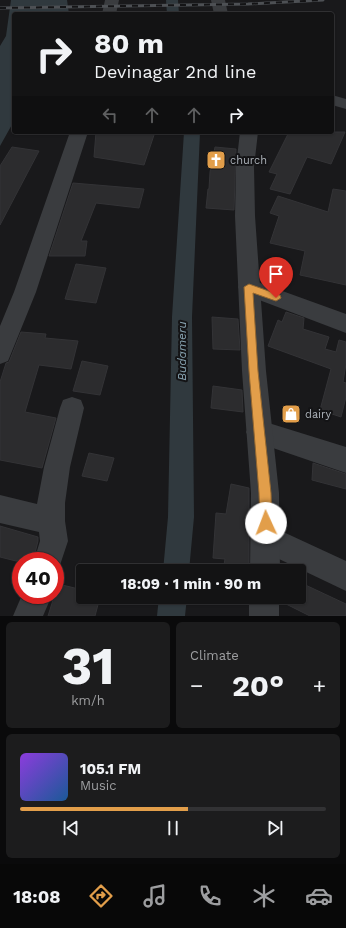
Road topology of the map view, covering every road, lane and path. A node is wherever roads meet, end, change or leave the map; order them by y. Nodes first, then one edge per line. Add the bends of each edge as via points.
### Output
1 (112, 0) edge
2 (218, 0) edge
3 (109, 12) edge
4 (221, 12) edge
5 (334, 101) edge
6 (346, 104) edge
7 (78, 134) edge
8 (249, 134) edge
9 (249, 287) junction
10 (346, 324) edge
11 (0, 354) edge
12 (72, 408) dead end
13 (259, 432) junction
14 (346, 460) edge
15 (0, 509) edge
16 (51, 521) junction
17 (266, 538) junction
18 (51, 552) edge
19 (265, 564) edge
20 (346, 576) edge
21 (33, 604) edge
22 (264, 604) edge
23 (28, 616) edge
24 (264, 616) edge

1 - 3 street
2 - 4 street
5 - 6 street
7 - 11 street via 25,292
8 - 9 street via 245,167 245,216
9 - 10 street
9 - 13 street
12 - 16 street via 57,467
13 - 14 street
13 - 17 street
15 - 16 street
16 - 18 street via 54,542
17 - 19 street
17 - 20 street
21 - 23 street
22 - 24 street

